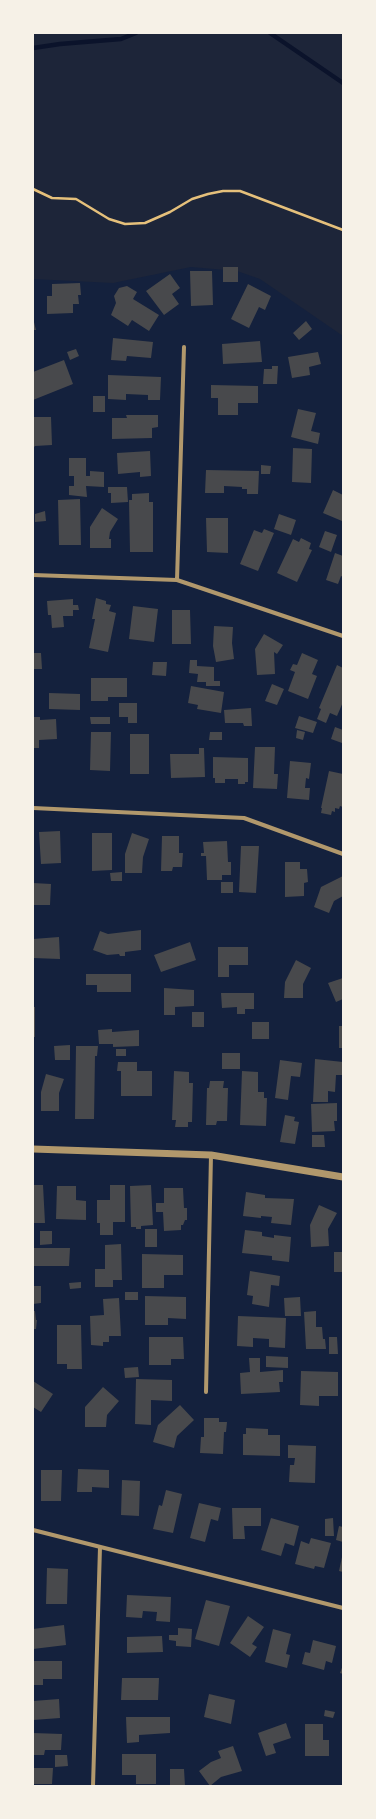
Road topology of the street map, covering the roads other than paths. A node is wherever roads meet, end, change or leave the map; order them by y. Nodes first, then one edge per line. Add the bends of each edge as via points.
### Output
1 (184, 347) dead end
2 (33, 575) edge
3 (177, 580) junction
4 (343, 636) edge
5 (33, 808) edge
6 (343, 854) edge
7 (33, 1149) edge
8 (211, 1155) junction
9 (343, 1177) edge
10 (206, 1392) dead end
11 (33, 1530) edge
12 (100, 1547) junction
13 (343, 1608) edge
14 (92, 1786) edge

1 - 3 street
2 - 3 street
3 - 4 street
5 - 6 street via 244,818
7 - 8 street
8 - 9 street
8 - 10 street
11 - 12 street
12 - 13 street
12 - 14 street

